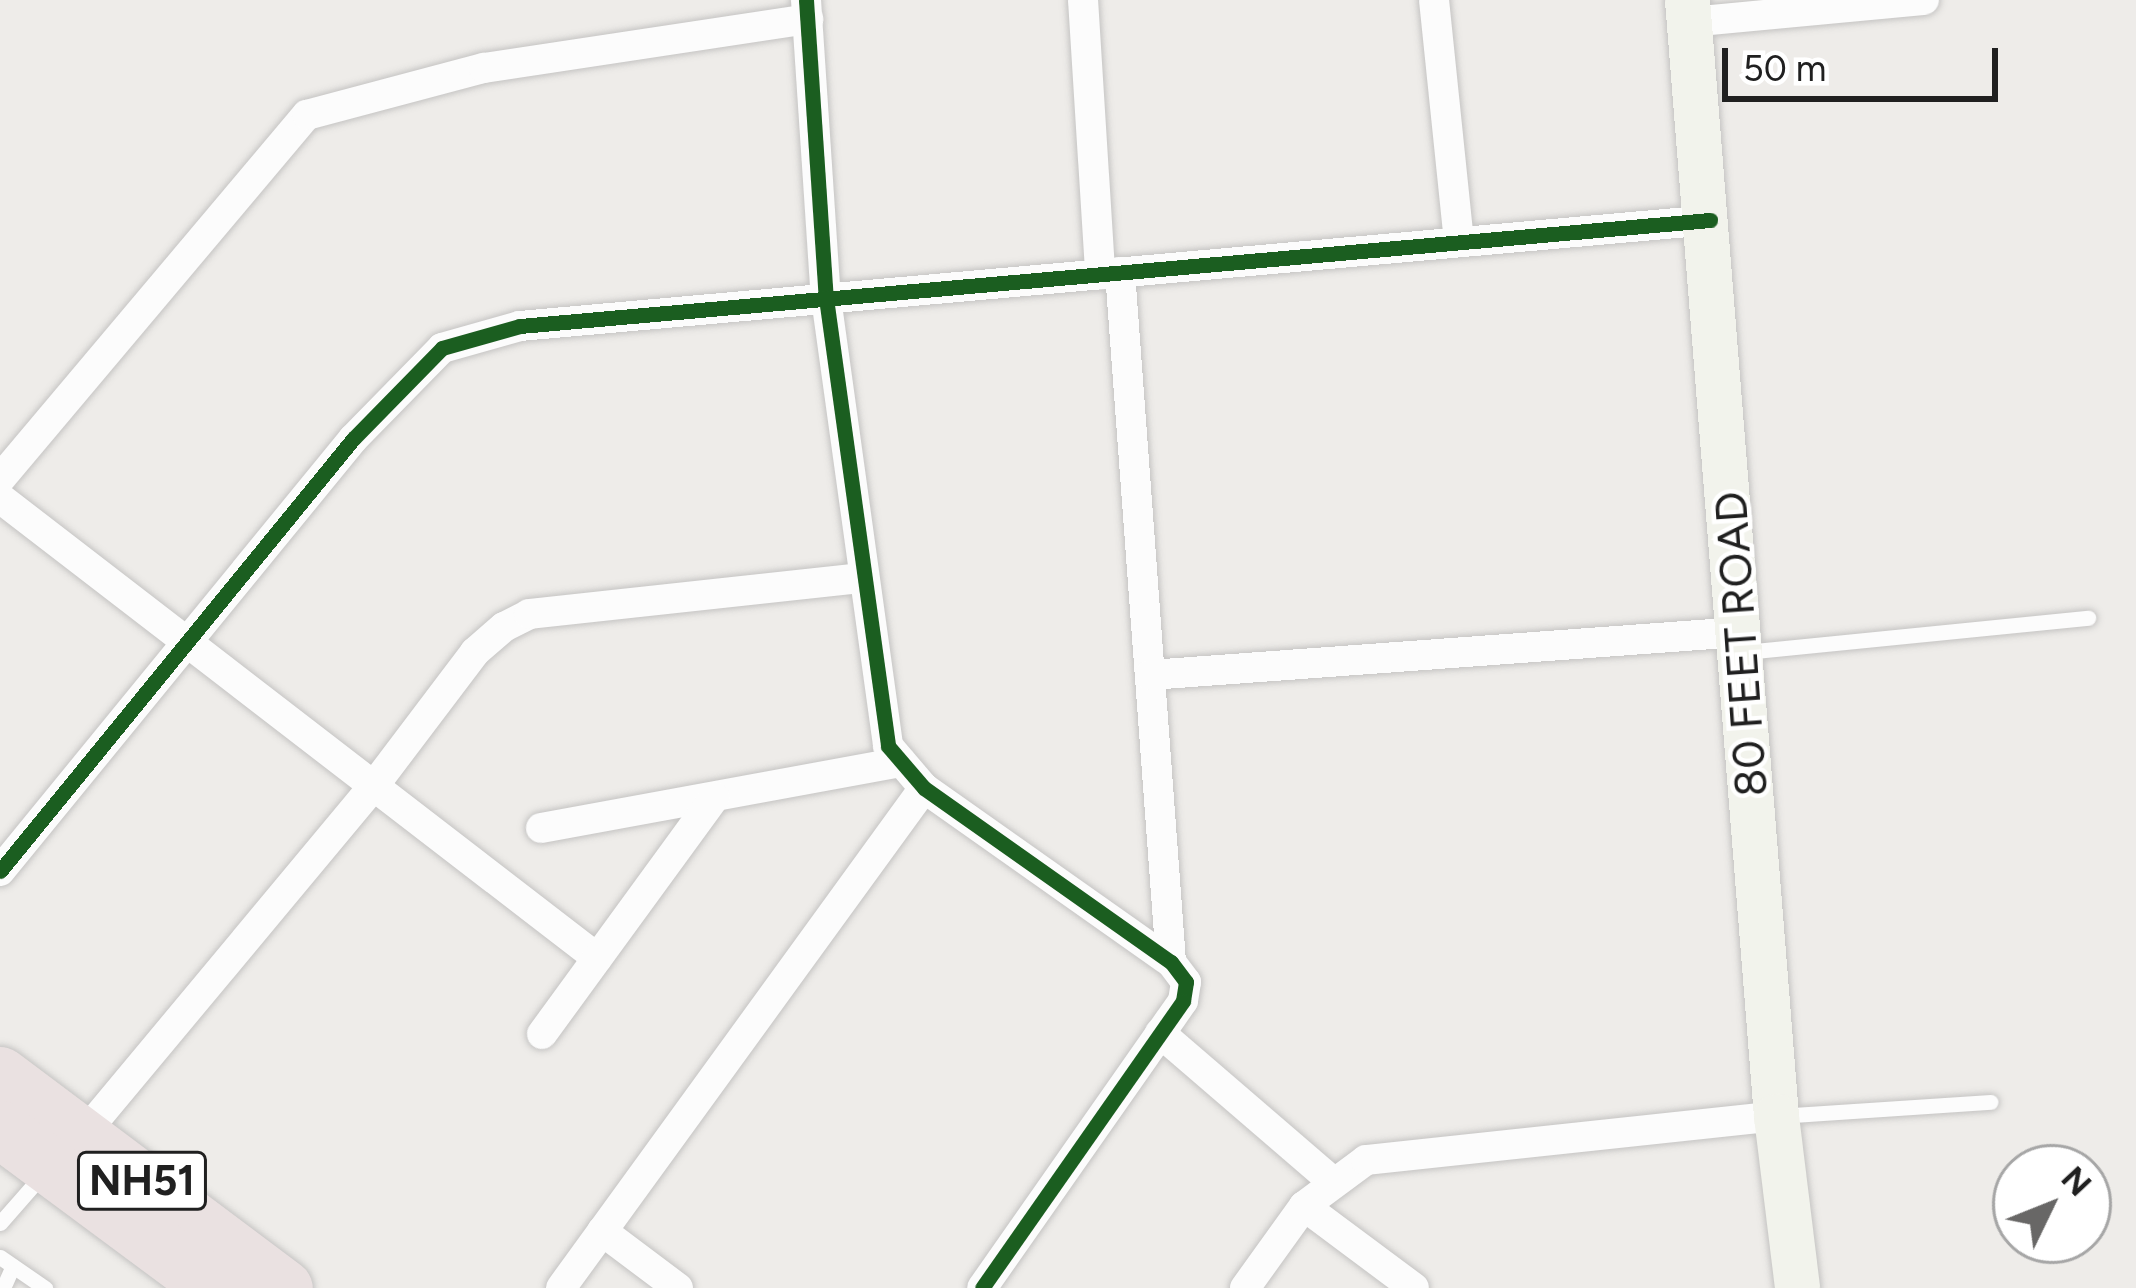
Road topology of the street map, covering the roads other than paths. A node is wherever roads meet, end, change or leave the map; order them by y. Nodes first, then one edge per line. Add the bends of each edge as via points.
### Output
1 (1434, 0) edge
2 (1924, 0) edge
3 (1092, 3) edge
4 (1833, 5) edge
5 (807, 9) edge
6 (1688, 11) edge
7 (1710, 220) junction
8 (1460, 242) junction
9 (1110, 273) junction
10 (826, 298) junction
11 (0, 479) edge
12 (0, 498) edge
13 (861, 578) junction
14 (2088, 618) dead end
15 (1741, 642) junction
16 (186, 644) junction
17 (1150, 675) junction
18 (902, 762) junction
19 (373, 787) junction
20 (924, 788) junction
21 (715, 796) junction
22 (541, 828) dead end
23 (0, 871) edge
24 (597, 958) junction
25 (1171, 962) junction
26 (1160, 1033) junction
27 (542, 1034) dead end
28 (0, 1075) edge
29 (1991, 1102) dead end
30 (1776, 1116) junction
31 (0, 1129) edge
32 (66, 1151) junction
33 (1332, 1180) junction
34 (1304, 1206) junction
35 (0, 1223) edge
36 (602, 1231) junction
37 (6, 1262) edge
38 (3, 1288) edge
39 (45, 1288) edge
40 (214, 1288) edge
41 (284, 1288) edge
42 (561, 1288) edge
43 (678, 1288) edge
44 (982, 1288) edge
45 (1245, 1288) edge
46 (1414, 1288) edge
47 (1797, 1288) edge

1 - 8 street
2 - 4 street
3 - 9 street
4 - 6 street
5 - 10 street
5 - 11 street via 484,68 308,115
6 - 7 main road, 80 FEET ROAD
7 - 8 street
7 - 15 main road, 80 FEET ROAD
8 - 9 street
9 - 10 street
9 - 17 street
10 - 13 street
10 - 16 street via 520,326 442,348 353,439
12 - 16 street
13 - 18 street via 878,714
13 - 19 street via 530,614 475,652
14 - 15 lane
15 - 17 street
15 - 30 main road, 80 FEET ROAD
16 - 19 street
16 - 23 street
17 - 25 street
18 - 20 street
18 - 21 street
19 - 24 street
19 - 32 street
20 - 25 street
20 - 36 street
21 - 22 street
21 - 24 street
24 - 27 street
25 - 26 street via 1186,982
26 - 33 street
26 - 44 street
28 - 32 highway, NH51
29 - 30 lane
30 - 33 street via 1406,1150
30 - 47 main road, 80 FEET ROAD
31 - 32 highway, NH51
32 - 35 lane
32 - 40 highway, NH51
32 - 41 highway, NH51
33 - 34 street
34 - 45 street
34 - 46 street
36 - 42 street
36 - 43 street
37 - 38 lane
37 - 39 lane

